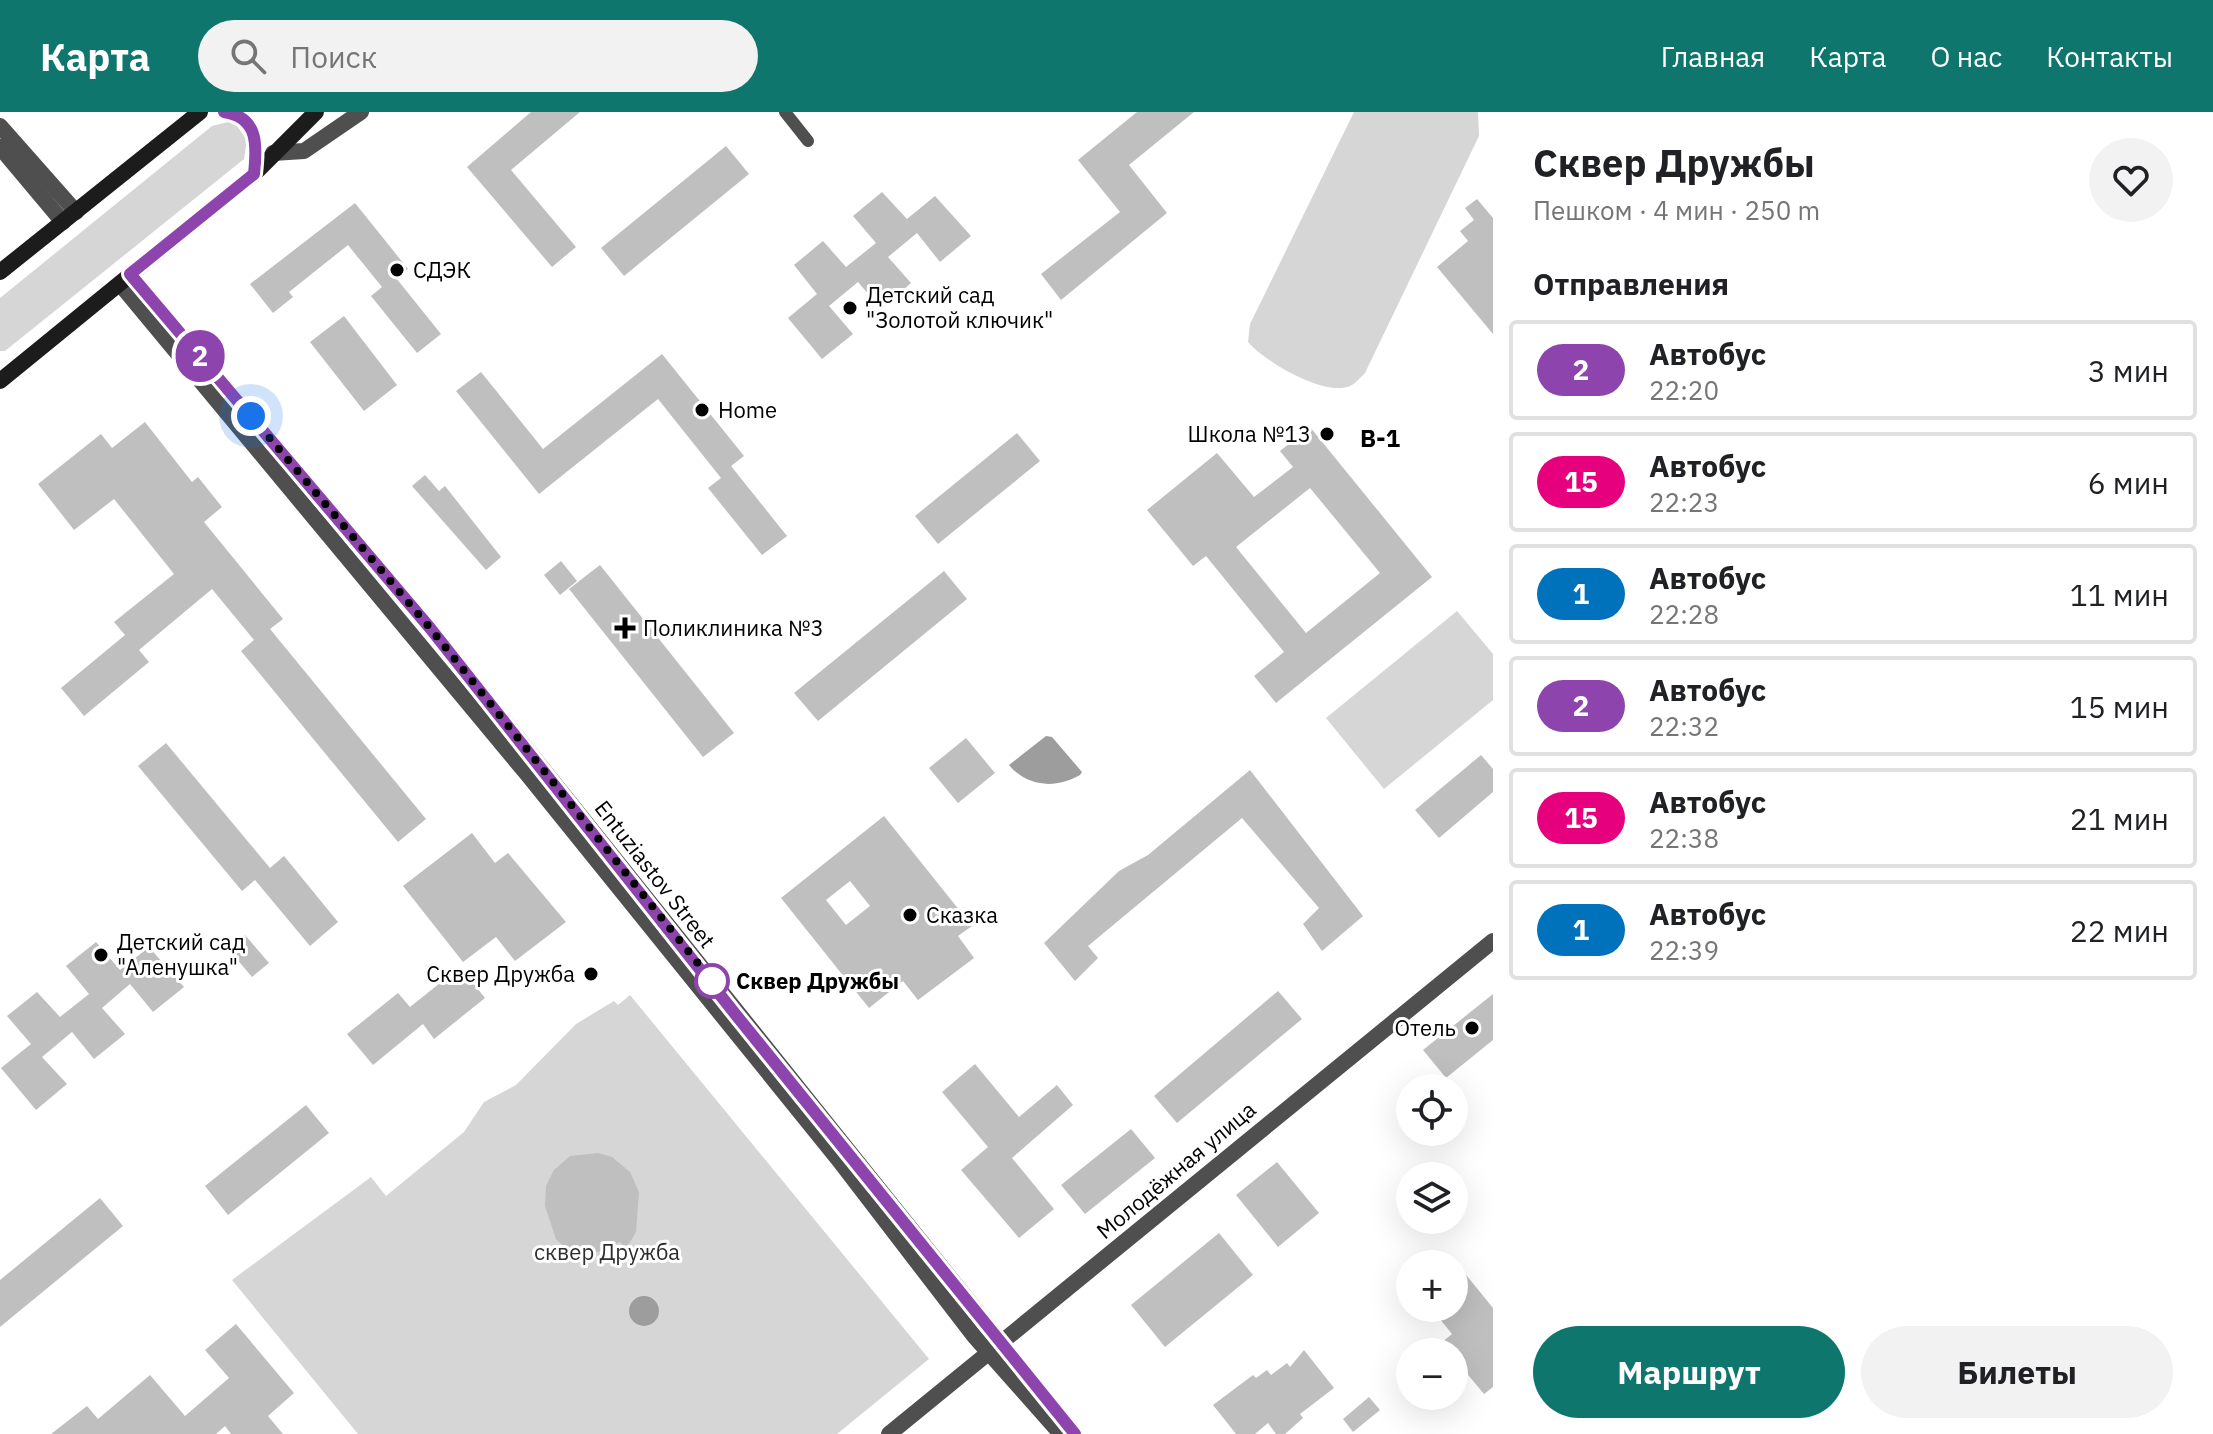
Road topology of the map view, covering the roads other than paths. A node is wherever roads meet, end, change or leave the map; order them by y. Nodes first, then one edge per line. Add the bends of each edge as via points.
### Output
1 (200, 112) edge
2 (224, 112) edge
3 (316, 112) edge
4 (361, 112) edge
5 (785, 112) edge
6 (0, 126) edge
7 (808, 141) dead end
8 (0, 147) edge
9 (273, 153) junction
10 (254, 174) junction
11 (69, 217) junction
12 (0, 272) edge
13 (125, 279) junction
14 (19, 367) junction
15 (0, 368) edge
16 (0, 381) edge
17 (1493, 941) edge
18 (996, 1347) junction
19 (889, 1434) edge
20 (1061, 1434) edge
21 (1075, 1434) edge

1 - 11 main road
2 - 10 main road via 236,114 251,127 257,142
3 - 9 main road
4 - 9 street via 304,151
5 - 7 street
6 - 11 street
8 - 11 street
9 - 10 main road
10 - 13 main road
11 - 12 main road
13 - 14 main road
13 - 18 street, Entuziastov Street via 430,628 608,862
14 - 15 main road
14 - 16 main road
17 - 18 street, Молодёжная улица
18 - 19 street, Молодёжная улица
18 - 20 street
18 - 21 street

